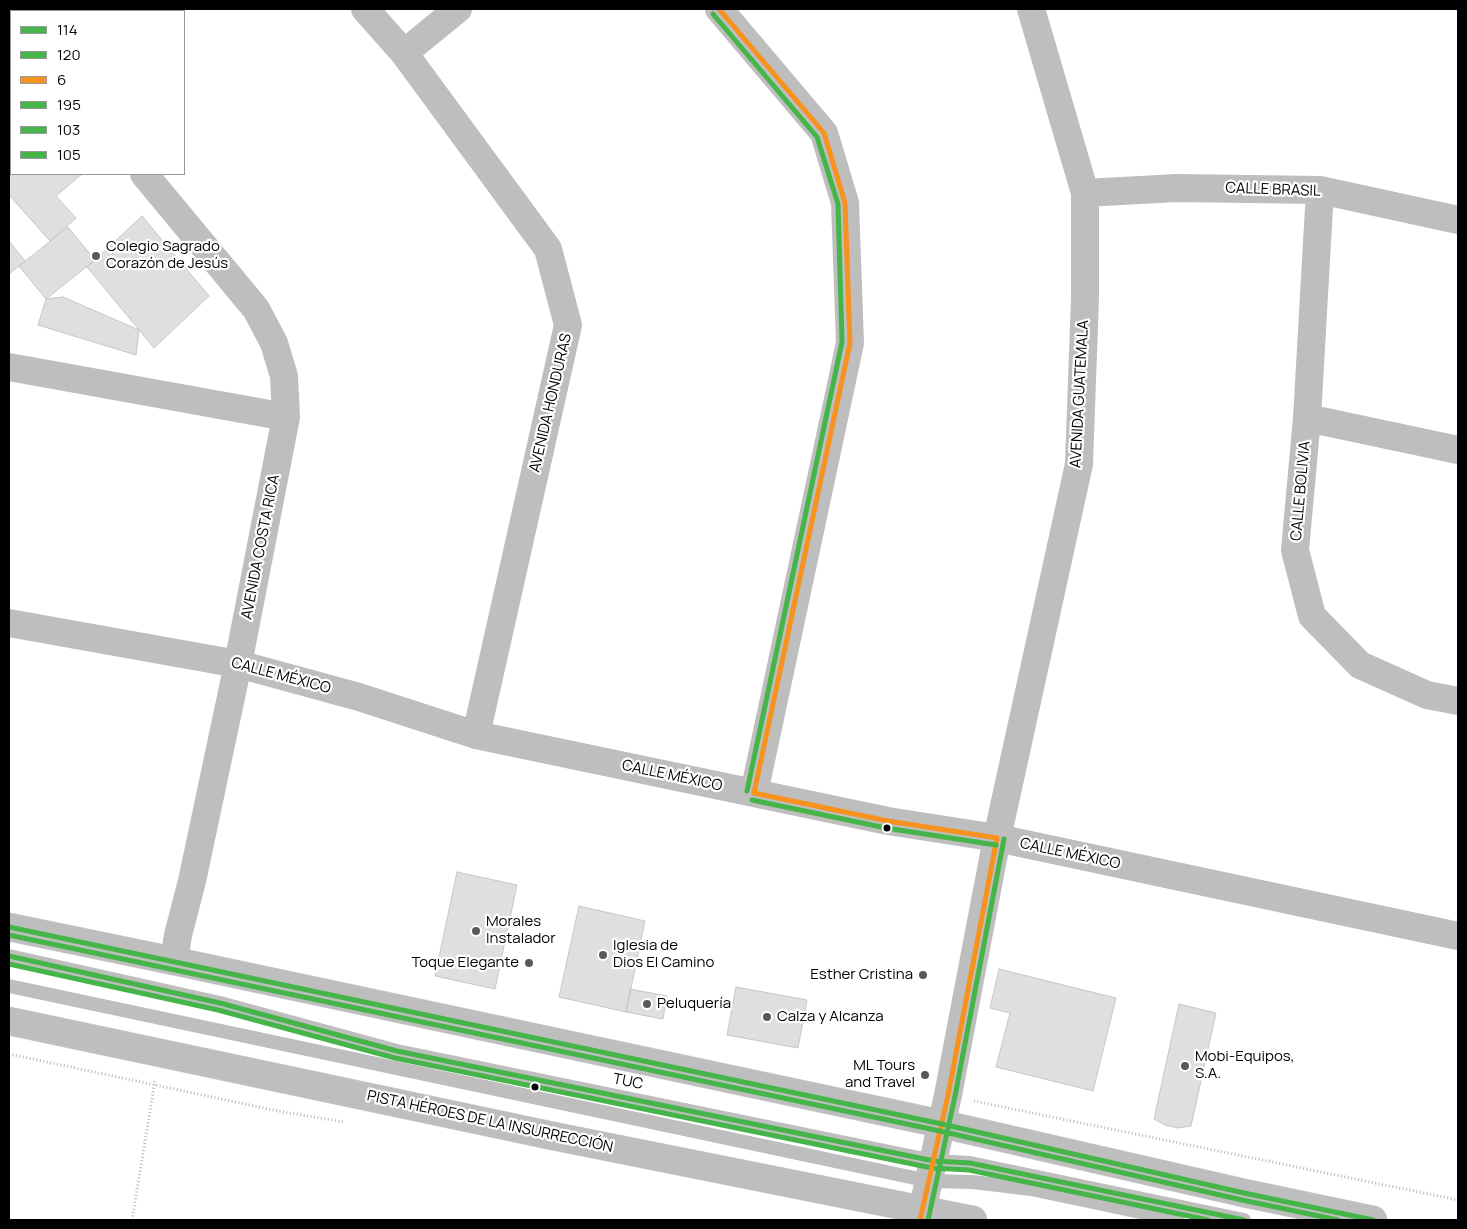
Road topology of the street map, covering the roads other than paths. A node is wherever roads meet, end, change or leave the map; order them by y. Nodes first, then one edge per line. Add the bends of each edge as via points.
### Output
1 (365, 9) edge
2 (458, 9) edge
3 (718, 9) edge
4 (1031, 9) edge
5 (404, 53) junction
6 (145, 175) edge
7 (1320, 190) junction
8 (1084, 193) junction
9 (1458, 220) edge
10 (9, 367) edge
11 (286, 417) junction
12 (1307, 418) junction
13 (1458, 450) edge
14 (9, 623) edge
15 (238, 664) junction
16 (1458, 701) edge
17 (476, 735) junction
18 (754, 793) junction
19 (997, 838) junction
20 (9, 927) edge
21 (1458, 936) edge
22 (9, 956) edge
23 (174, 960) junction
24 (9, 986) edge
25 (9, 1021) edge
26 (942, 1124) junction
27 (932, 1171) junction
28 (921, 1215) edge
29 (972, 1220) edge
30 (1178, 1220) edge
31 (1244, 1220) edge
32 (1373, 1220) edge

1 - 5 street, AVENIDA HONDURAS
2 - 5 street
3 - 18 street via 824,133 845,203 850,343
4 - 8 street, AVENIDA GUATEMALA
5 - 17 street, AVENIDA HONDURAS via 548,249 568,325
6 - 11 street, AVENIDA COSTA RICA via 256,309 274,343 284,376
7 - 8 street, CALLE BRASIL via 1177,188
7 - 9 street, CALLE BRASIL
7 - 12 street, CALLE BOLIVIA
8 - 19 street, AVENIDA GUATEMALA via 1085,298 1079,464
10 - 11 street
11 - 15 street, AVENIDA COSTA RICA
12 - 13 street
12 - 16 street, CALLE BOLIVIA via 1295,550 1312,616 1360,665 1427,695
14 - 15 street, CALLE MÉXICO
15 - 17 street, CALLE MÉXICO via 360,696
15 - 23 street, AVENIDA COSTA RICA
17 - 18 street, CALLE MÉXICO
18 - 19 street, CALLE MÉXICO via 888,822
19 - 21 street, CALLE MÉXICO
19 - 26 street, AVENIDA GUATEMALA
20 - 23 street
22 - 27 lane, TUC via 220,1003 397,1052
23 - 26 street
24 - 27 lane, TUC
25 - 28 street, PISTA HÉROES DE LA INSURRECCIÓN
26 - 27 street, AVENIDA GUATEMALA
26 - 32 street via 1244,1194
27 - 28 street, AVENIDA GUATEMALA
27 - 30 lane, TUC via 973,1182 1031,1189
27 - 31 lane, TUC via 970,1163
28 - 29 street, PISTA HÉROES DE LA INSURRECCIÓN

